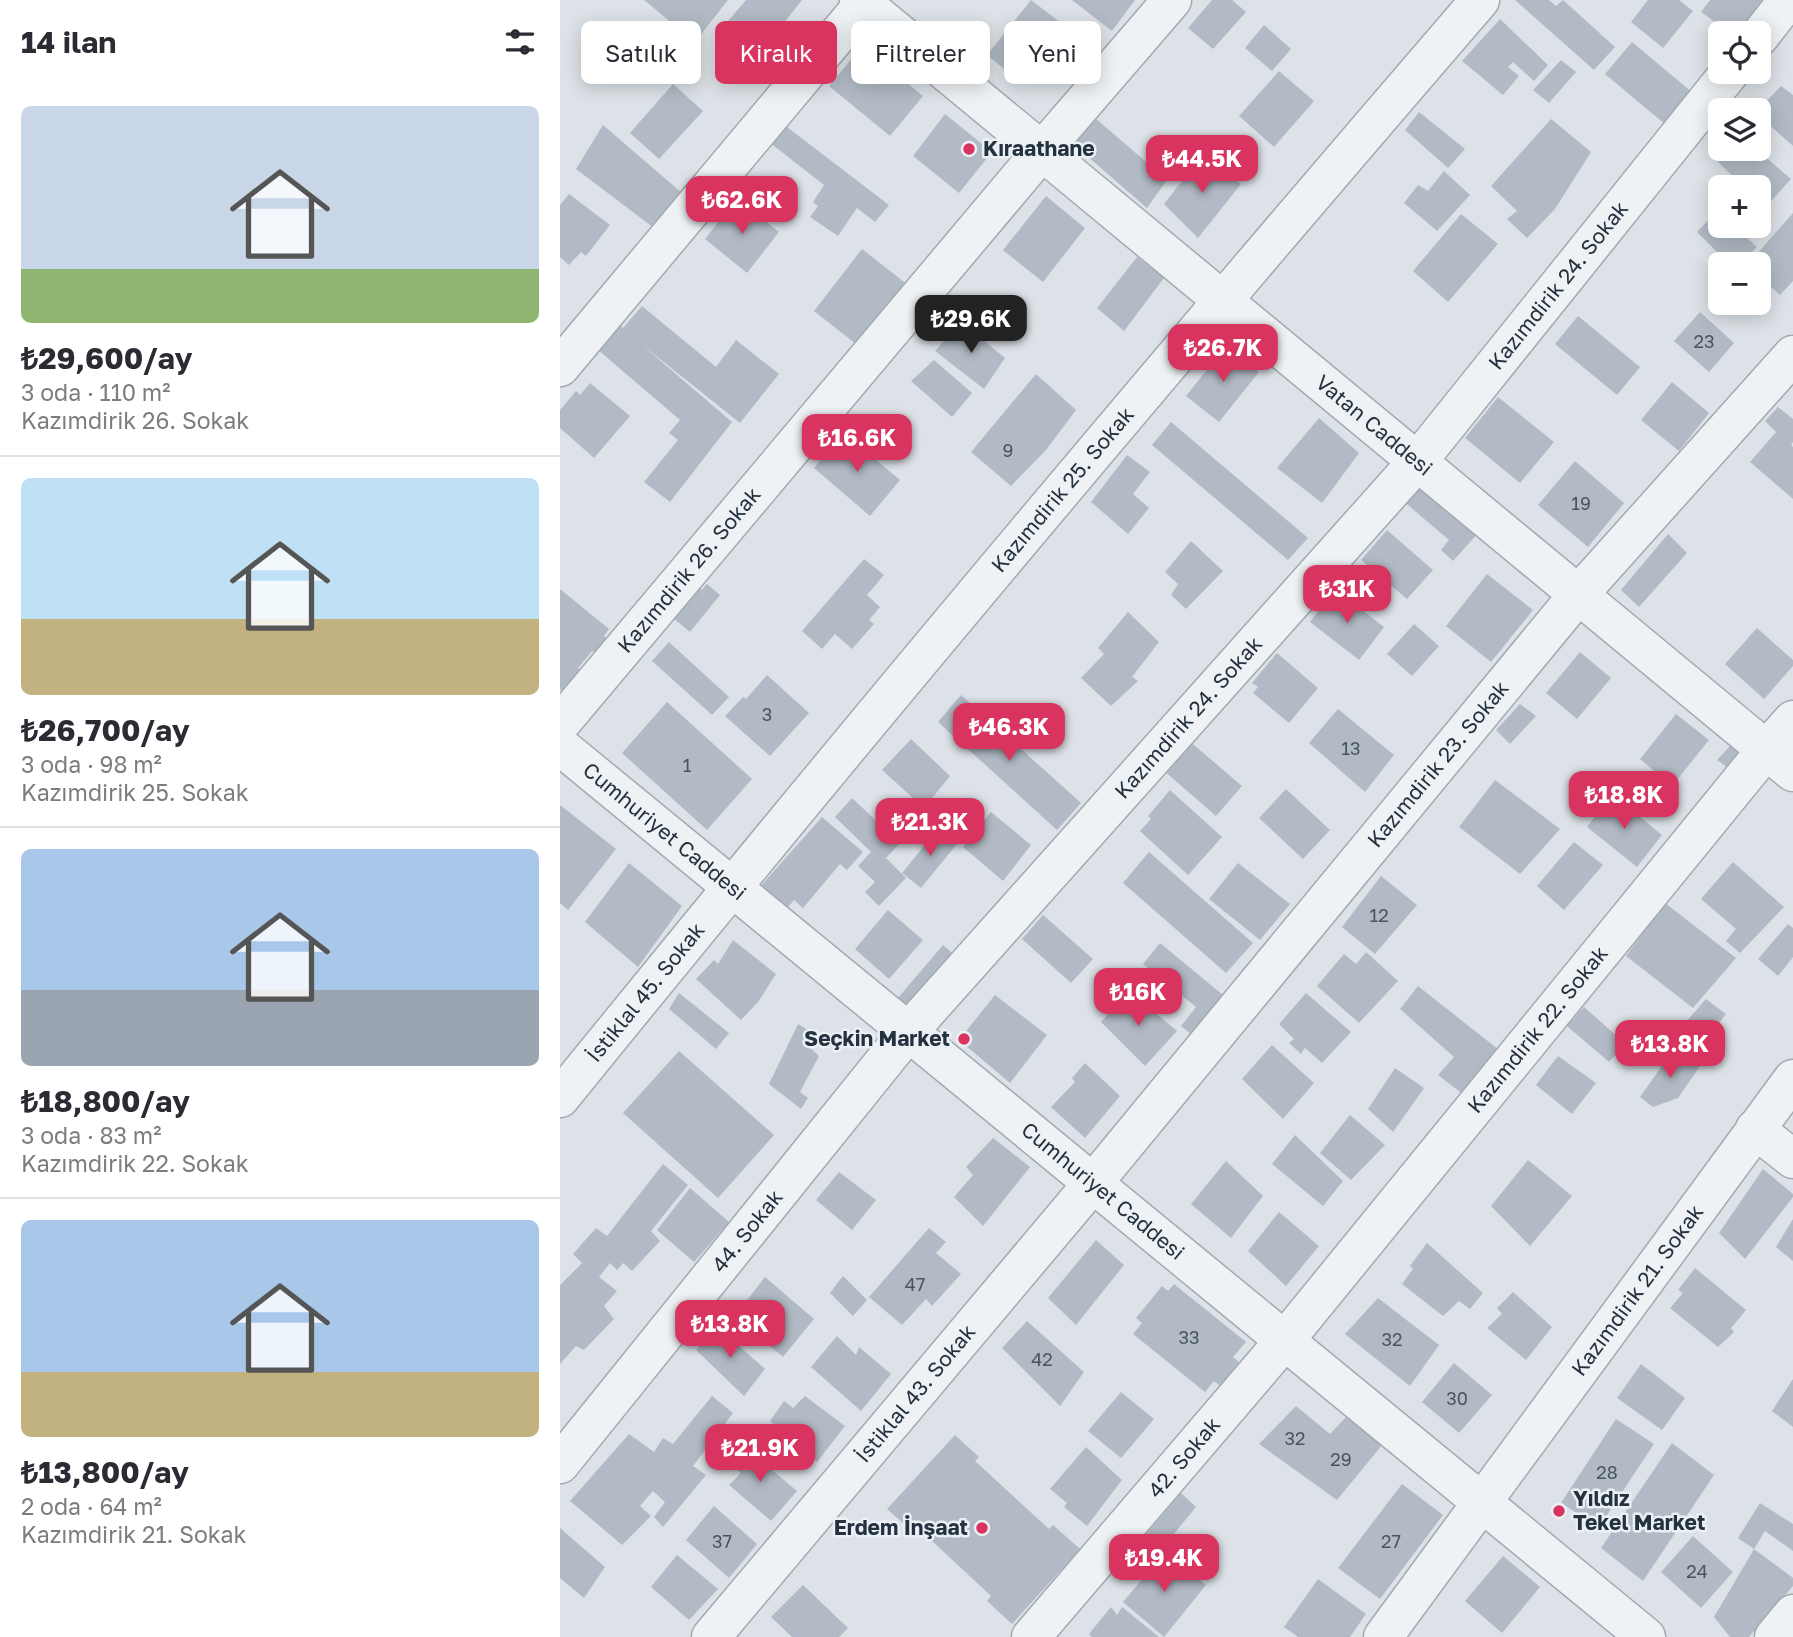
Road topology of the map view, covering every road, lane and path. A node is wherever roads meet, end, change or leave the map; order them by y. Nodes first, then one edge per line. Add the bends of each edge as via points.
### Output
1 (1172, 0) edge
2 (1480, 0) edge
3 (1788, 0) edge
4 (863, 1) edge
5 (1771, 22) edge
6 (1721, 84) edge
7 (1042, 151) junction
8 (1222, 300) junction
9 (1793, 355) edge
10 (560, 367) edge
11 (1417, 462) junction
12 (1578, 595) junction
13 (1793, 720) edge
14 (560, 723) edge
15 (560, 746) edge
16 (1779, 761) edge
17 (732, 886) junction
18 (908, 1032) junction
19 (1793, 1079) edge
20 (560, 1098) edge
21 (1755, 1129) junction
22 (1793, 1159) edge
23 (1093, 1183) junction
24 (1285, 1340) junction
25 (560, 1464) edge
26 (1483, 1503) junction
27 (1793, 1614) edge
28 (711, 1637) edge
29 (1031, 1637) edge
30 (1383, 1637) edge
31 (1646, 1637) edge
32 (1774, 1637) edge

1 - 7 street, Kazımdirik 26. Sokak
2 - 8 street, Kazımdirik 25. Sokak
3 - 5 street
4 - 7 street, Vatan Caddesi
4 - 10 street
6 - 11 street, Kazımdirik 24. Sokak
7 - 8 street, Vatan Caddesi
7 - 14 street, Kazımdirik 26. Sokak
8 - 11 street, Vatan Caddesi
8 - 17 street, Kazımdirik 25. Sokak
9 - 12 street, Kazımdirik 23. Sokak
11 - 12 street, Vatan Caddesi
11 - 18 street, Kazımdirik 24. Sokak
12 - 16 street, Vatan Caddesi
12 - 23 street, Kazımdirik 23. Sokak
13 - 16 street, Kazımdirik 22. Sokak
15 - 17 street, Cumhuriyet Caddesi
16 - 24 street, Kazımdirik 22. Sokak
17 - 18 street, Cumhuriyet Caddesi
17 - 20 street, İstiklal 45. Sokak
18 - 23 street, Cumhuriyet Caddesi
18 - 25 street, 44. Sokak
19 - 21 street, Kazımdirik 21. Sokak
21 - 22 street
21 - 26 street, Kazımdirik 21. Sokak
23 - 24 street, Cumhuriyet Caddesi
23 - 28 street, İstiklal 43. Sokak
24 - 26 street, Cumhuriyet Caddesi
24 - 29 street, 42. Sokak
26 - 30 street, Kazımdirik 21. Sokak
26 - 31 street, Cumhuriyet Caddesi
27 - 32 street

